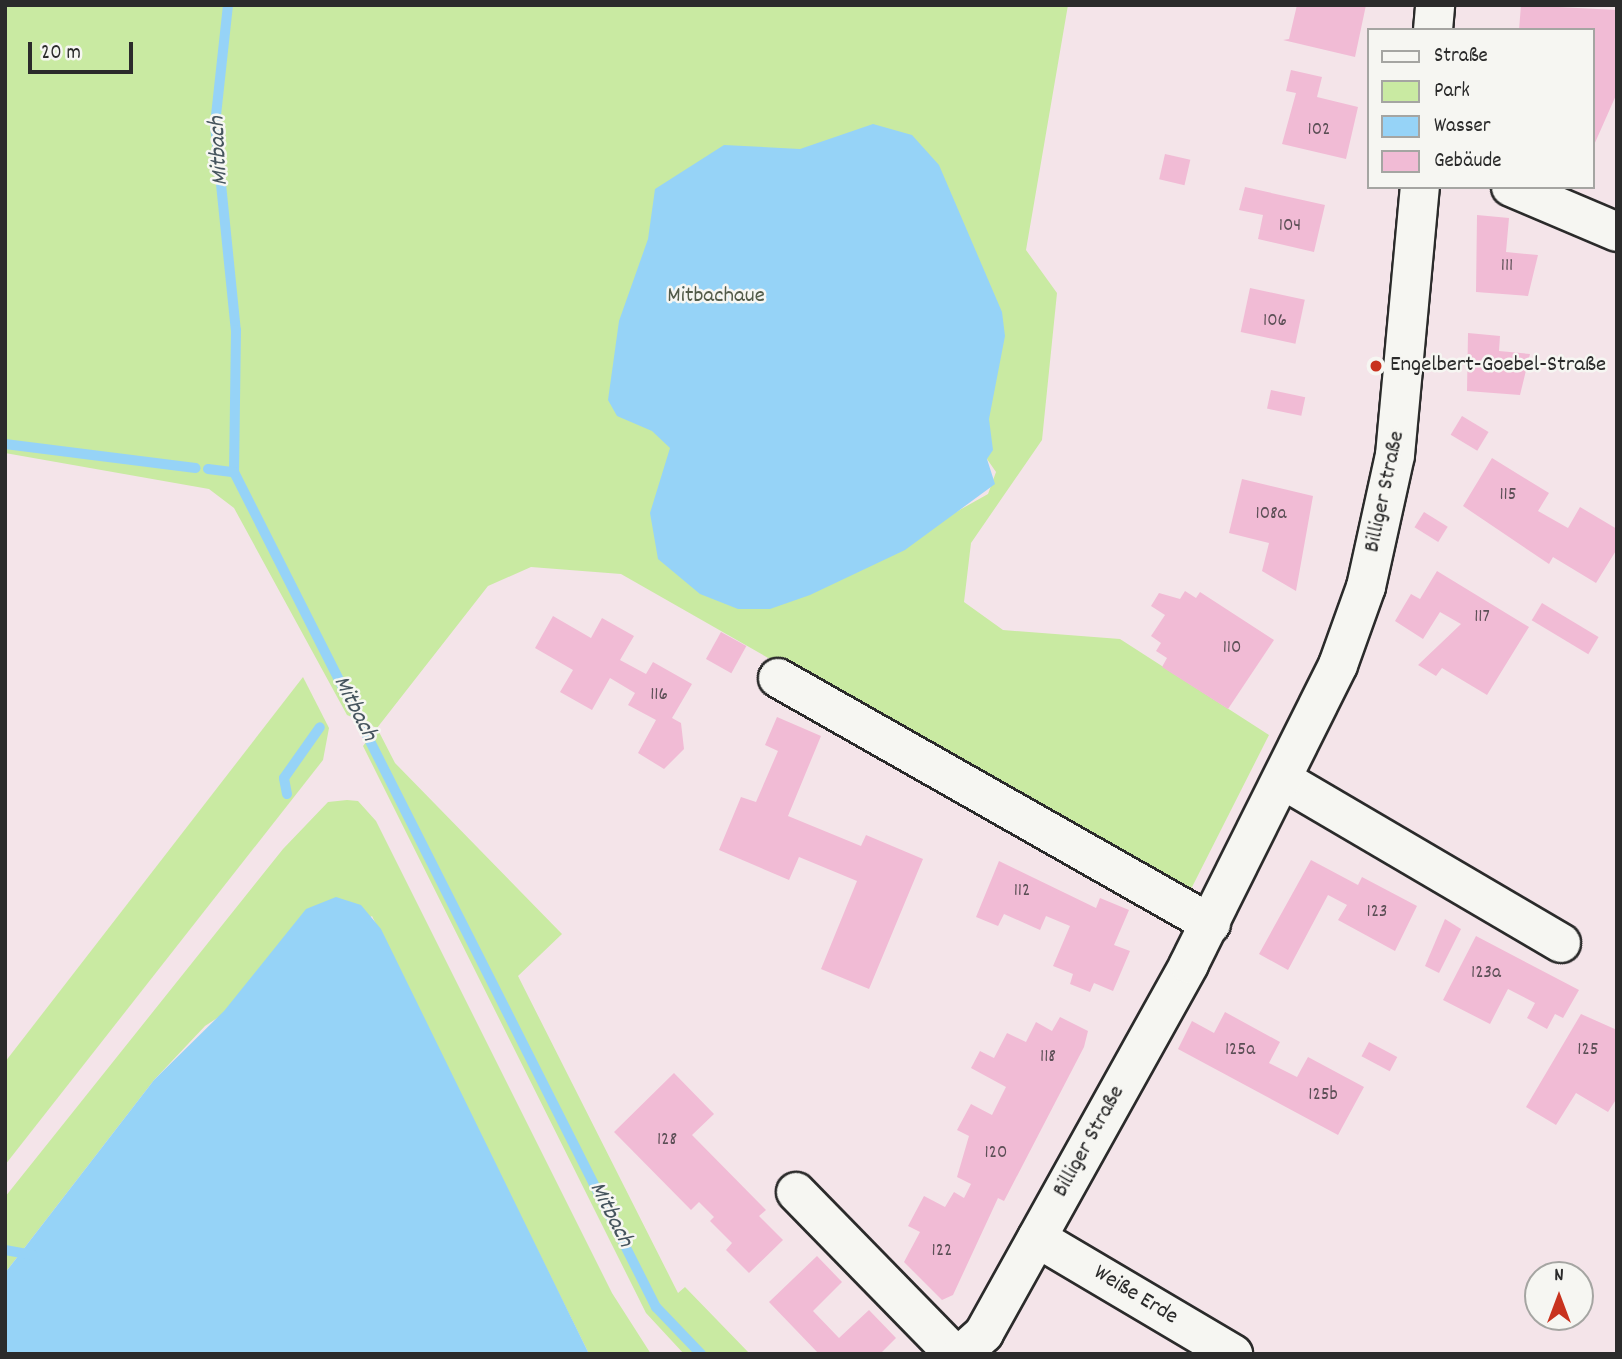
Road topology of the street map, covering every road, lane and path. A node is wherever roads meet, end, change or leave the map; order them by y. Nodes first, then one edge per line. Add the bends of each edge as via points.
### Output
1 (1435, 5) edge
2 (1433, 28) edge
3 (1420, 189) edge
4 (1516, 189) edge
5 (1617, 232) edge
6 (778, 678) dead end
7 (1285, 781) junction
8 (1211, 924) junction
9 (1560, 943) dead end
10 (796, 1192) dead end
11 (1037, 1238) junction
12 (954, 1354) edge
13 (961, 1354) edge
14 (1233, 1354) edge

1 - 2 street
3 - 7 street, Billiger Straße via 1401,419 1379,536 1353,626
4 - 5 street
6 - 8 street
7 - 8 street, Billiger Straße
7 - 9 street
8 - 11 street, Billiger Straße
10 - 12 street
11 - 13 street, Billiger Straße via 984,1333
11 - 14 street, Weiße Erde

